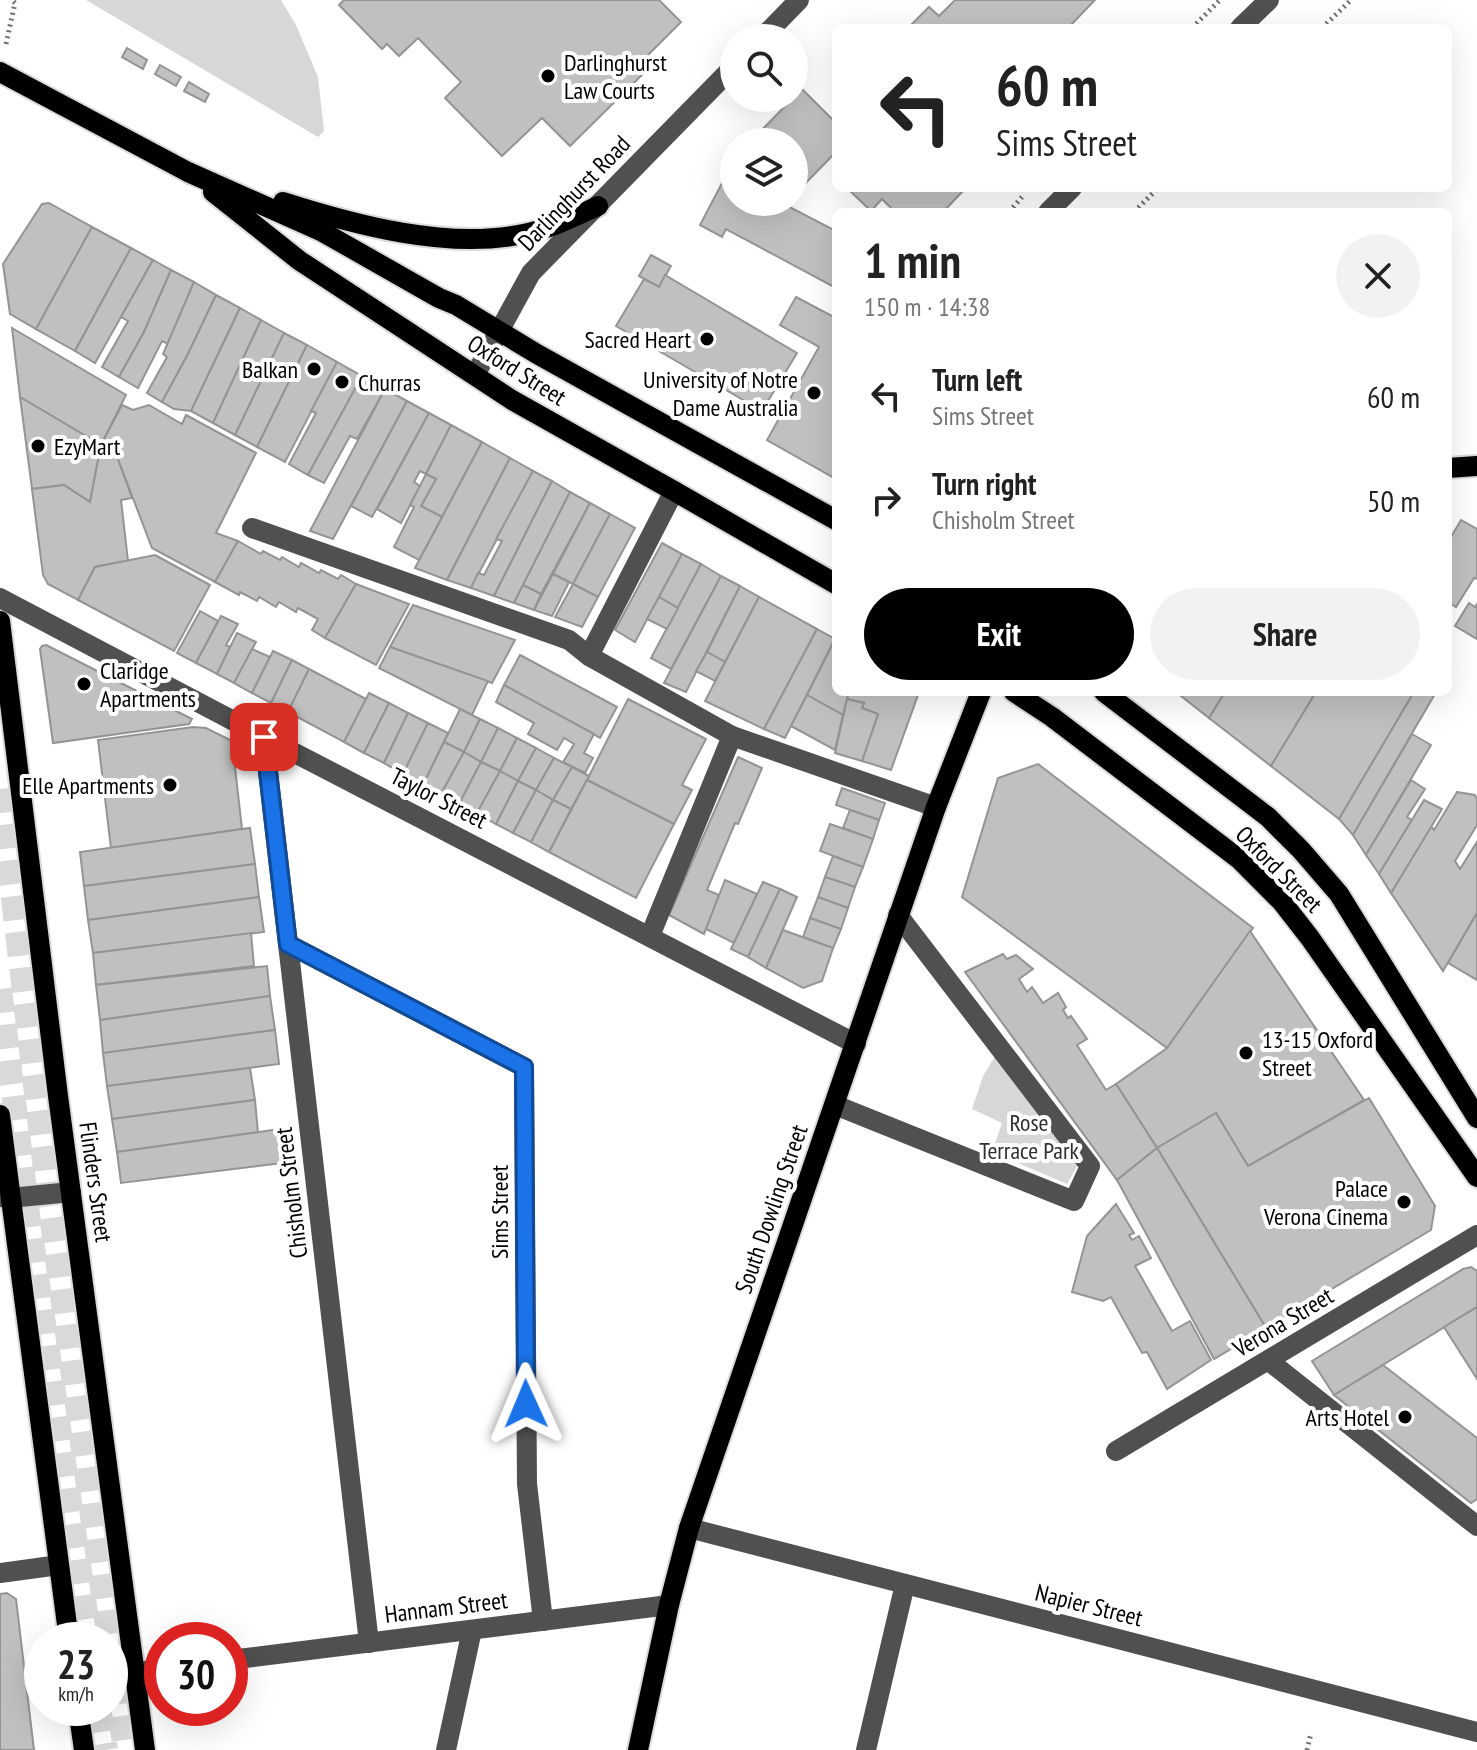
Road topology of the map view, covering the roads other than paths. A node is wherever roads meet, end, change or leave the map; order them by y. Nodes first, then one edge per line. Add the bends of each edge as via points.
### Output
1 (799, 0) edge
2 (1269, 0) edge
3 (776, 24) edge
4 (1244, 24) edge
5 (0, 72) edge
6 (720, 80) edge
7 (188, 172) junction
8 (1068, 192) edge
9 (598, 206) junction
10 (1052, 208) edge
11 (499, 331) junction
12 (475, 375) junction
13 (1474, 465) edge
14 (1452, 468) edge
15 (674, 491) junction
16 (832, 518) edge
17 (252, 528) dead end
18 (832, 582) edge
19 (0, 598) edge
20 (0, 621) edge
21 (589, 656) junction
22 (979, 696) edge
23 (1020, 696) edge
24 (1109, 696) edge
25 (732, 736) junction
26 (264, 737) junction
27 (936, 807) junction
28 (898, 915) junction
29 (650, 936) junction
30 (288, 944) junction
31 (856, 1044) junction
32 (835, 1105) junction
33 (0, 1115) edge
34 (1477, 1118) edge
35 (1477, 1177) edge
36 (71, 1192) junction
37 (5, 1197) edge
38 (1477, 1235) edge
39 (1269, 1361) junction
40 (1116, 1451) dead end
41 (1477, 1526) edge
42 (689, 1528) junction
43 (59, 1565) junction
44 (0, 1573) edge
45 (905, 1584) junction
46 (669, 1605) junction
47 (543, 1621) junction
48 (67, 1622) edge
49 (472, 1630) junction
50 (369, 1643) junction
51 (248, 1658) edge
52 (144, 1671) edge
53 (135, 1672) junction
54 (81, 1726) edge
55 (1477, 1732) edge
56 (84, 1750) edge
57 (145, 1750) edge
58 (446, 1750) edge
59 (638, 1750) edge
60 (866, 1750) edge

1 - 3 street
2 - 4 street
5 - 7 main road, Oxford Street
6 - 9 street, Darlinghurst Road
7 - 9 main road via 306,210 419,236 484,239 523,234
7 - 11 main road, Oxford Street via 321,231
7 - 12 main road, Oxford Street via 300,261
8 - 10 street
9 - 11 street, Darlinghurst Road via 531,273
11 - 12 street, Darlinghurst Road
11 - 16 main road, Oxford Street
12 - 15 main road, Oxford Street
13 - 14 main road
15 - 18 main road, Oxford Street
15 - 21 street
17 - 21 street via 569,640
19 - 26 street, Taylor Street
20 - 36 main road, Flinders Street
21 - 25 street
22 - 27 main road, South Dowling Street
23 - 35 main road, Oxford Street via 1239,859 1282,902
24 - 34 main road, Oxford Street via 1268,817 1301,850 1339,894
25 - 27 street
25 - 29 street
26 - 29 street, Taylor Street
26 - 30 street, Chisholm Street
27 - 28 main road, South Dowling Street
28 - 31 main road, South Dowling Street
28 - 32 street via 1090,1166 1074,1201
29 - 31 street, Taylor Street
30 - 47 street, Sims Street via 524,1067 527,1484
30 - 50 street, Chisholm Street
31 - 32 main road, South Dowling Street
32 - 42 main road, South Dowling Street
33 - 37 main road
36 - 37 street
36 - 53 main road, Flinders Street
37 - 43 main road via 23,1283
38 - 39 street, Verona Street
39 - 40 street, Verona Street
39 - 41 street
42 - 45 street, Napier Street
42 - 46 main road, South Dowling Street
43 - 44 street
43 - 48 main road
45 - 55 street, Napier Street
45 - 60 street
46 - 47 street, Hannam Street
46 - 59 main road, South Dowling Street
47 - 49 street, Hannam Street
49 - 50 street, Hannam Street
49 - 58 street
50 - 51 street, Hannam Street
52 - 53 street
53 - 57 main road, Flinders Street
54 - 56 main road

